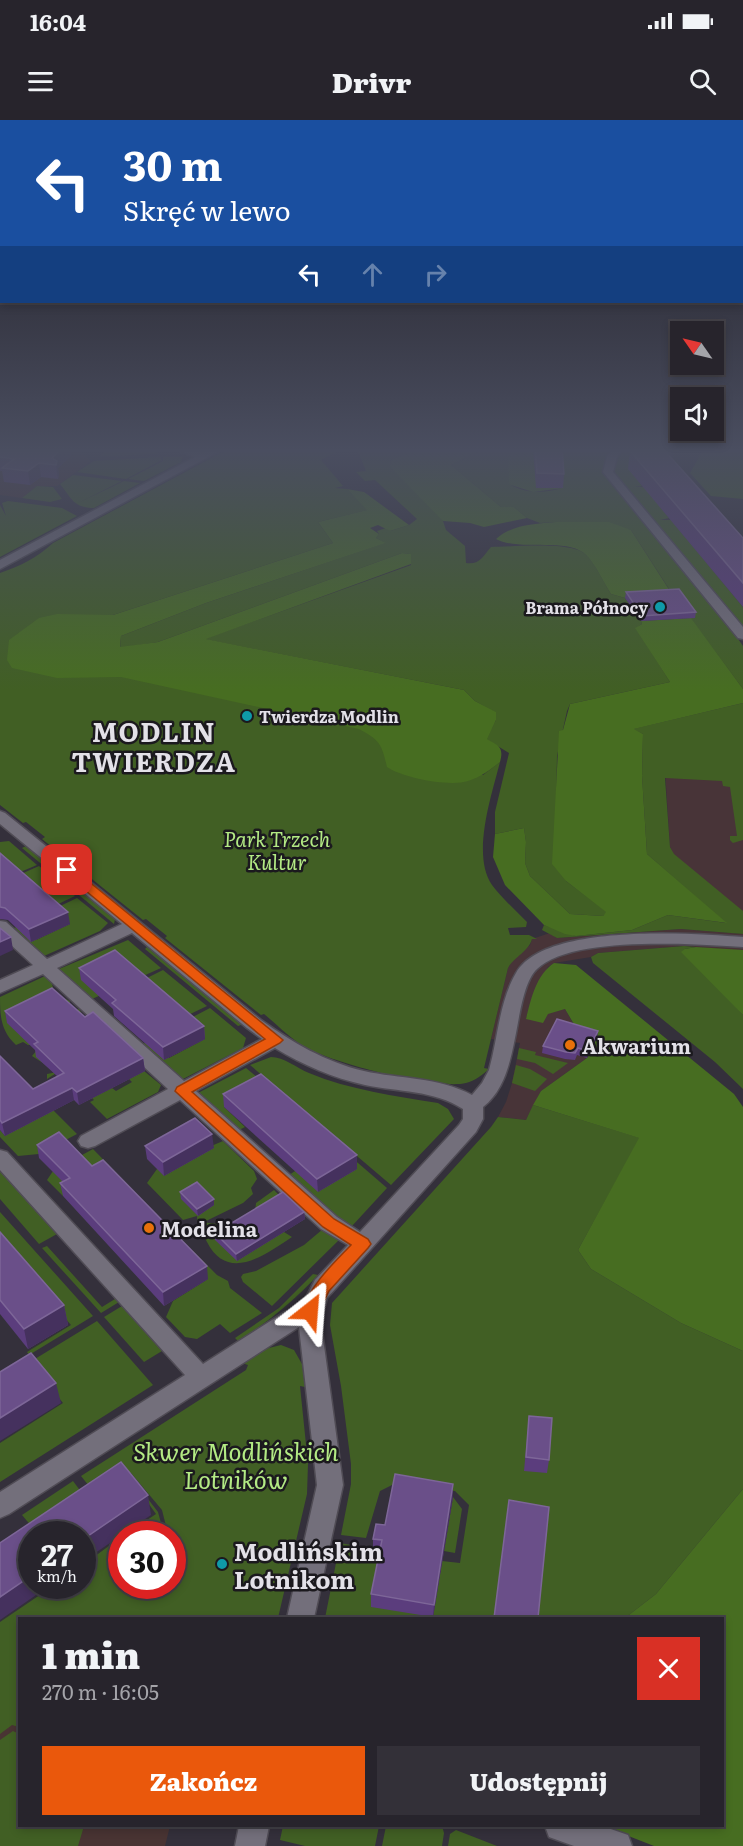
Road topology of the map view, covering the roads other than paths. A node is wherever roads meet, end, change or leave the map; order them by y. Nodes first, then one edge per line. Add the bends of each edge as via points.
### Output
1 (69, 529) edge
2 (655, 529) edge
3 (0, 565) edge
4 (743, 635) edge
5 (0, 816) edge
6 (16, 829) junction
7 (0, 835) edge
8 (134, 925) junction
9 (0, 926) edge
10 (743, 942) edge
11 (45, 966) junction
12 (0, 987) edge
13 (275, 1040) junction
14 (182, 1091) junction
15 (472, 1105) junction
16 (88, 1142) dead end
17 (0, 1157) edge
18 (362, 1244) junction
19 (310, 1311) junction
20 (201, 1377) junction
21 (0, 1506) edge
22 (301, 1617) edge
23 (254, 1827) edge
24 (567, 1834) edge
25 (250, 1846) edge
26 (617, 1846) edge

1 - 3 street
2 - 4 street
5 - 6 street
6 - 7 street
6 - 8 street
8 - 11 street
8 - 13 street
9 - 11 street
10 - 15 street via 682,937 599,943 560,949 536,958 524,973 516,995 498,1074 483,1097
11 - 12 street
11 - 14 street
13 - 14 street
13 - 15 street via 335,1070 454,1095
14 - 16 street
14 - 18 street via 328,1223
15 - 18 street via 473,1121 460,1138
17 - 20 street
18 - 19 street via 323,1286
19 - 20 street
19 - 22 street via 330,1485
20 - 21 street
23 - 25 street
24 - 26 street

